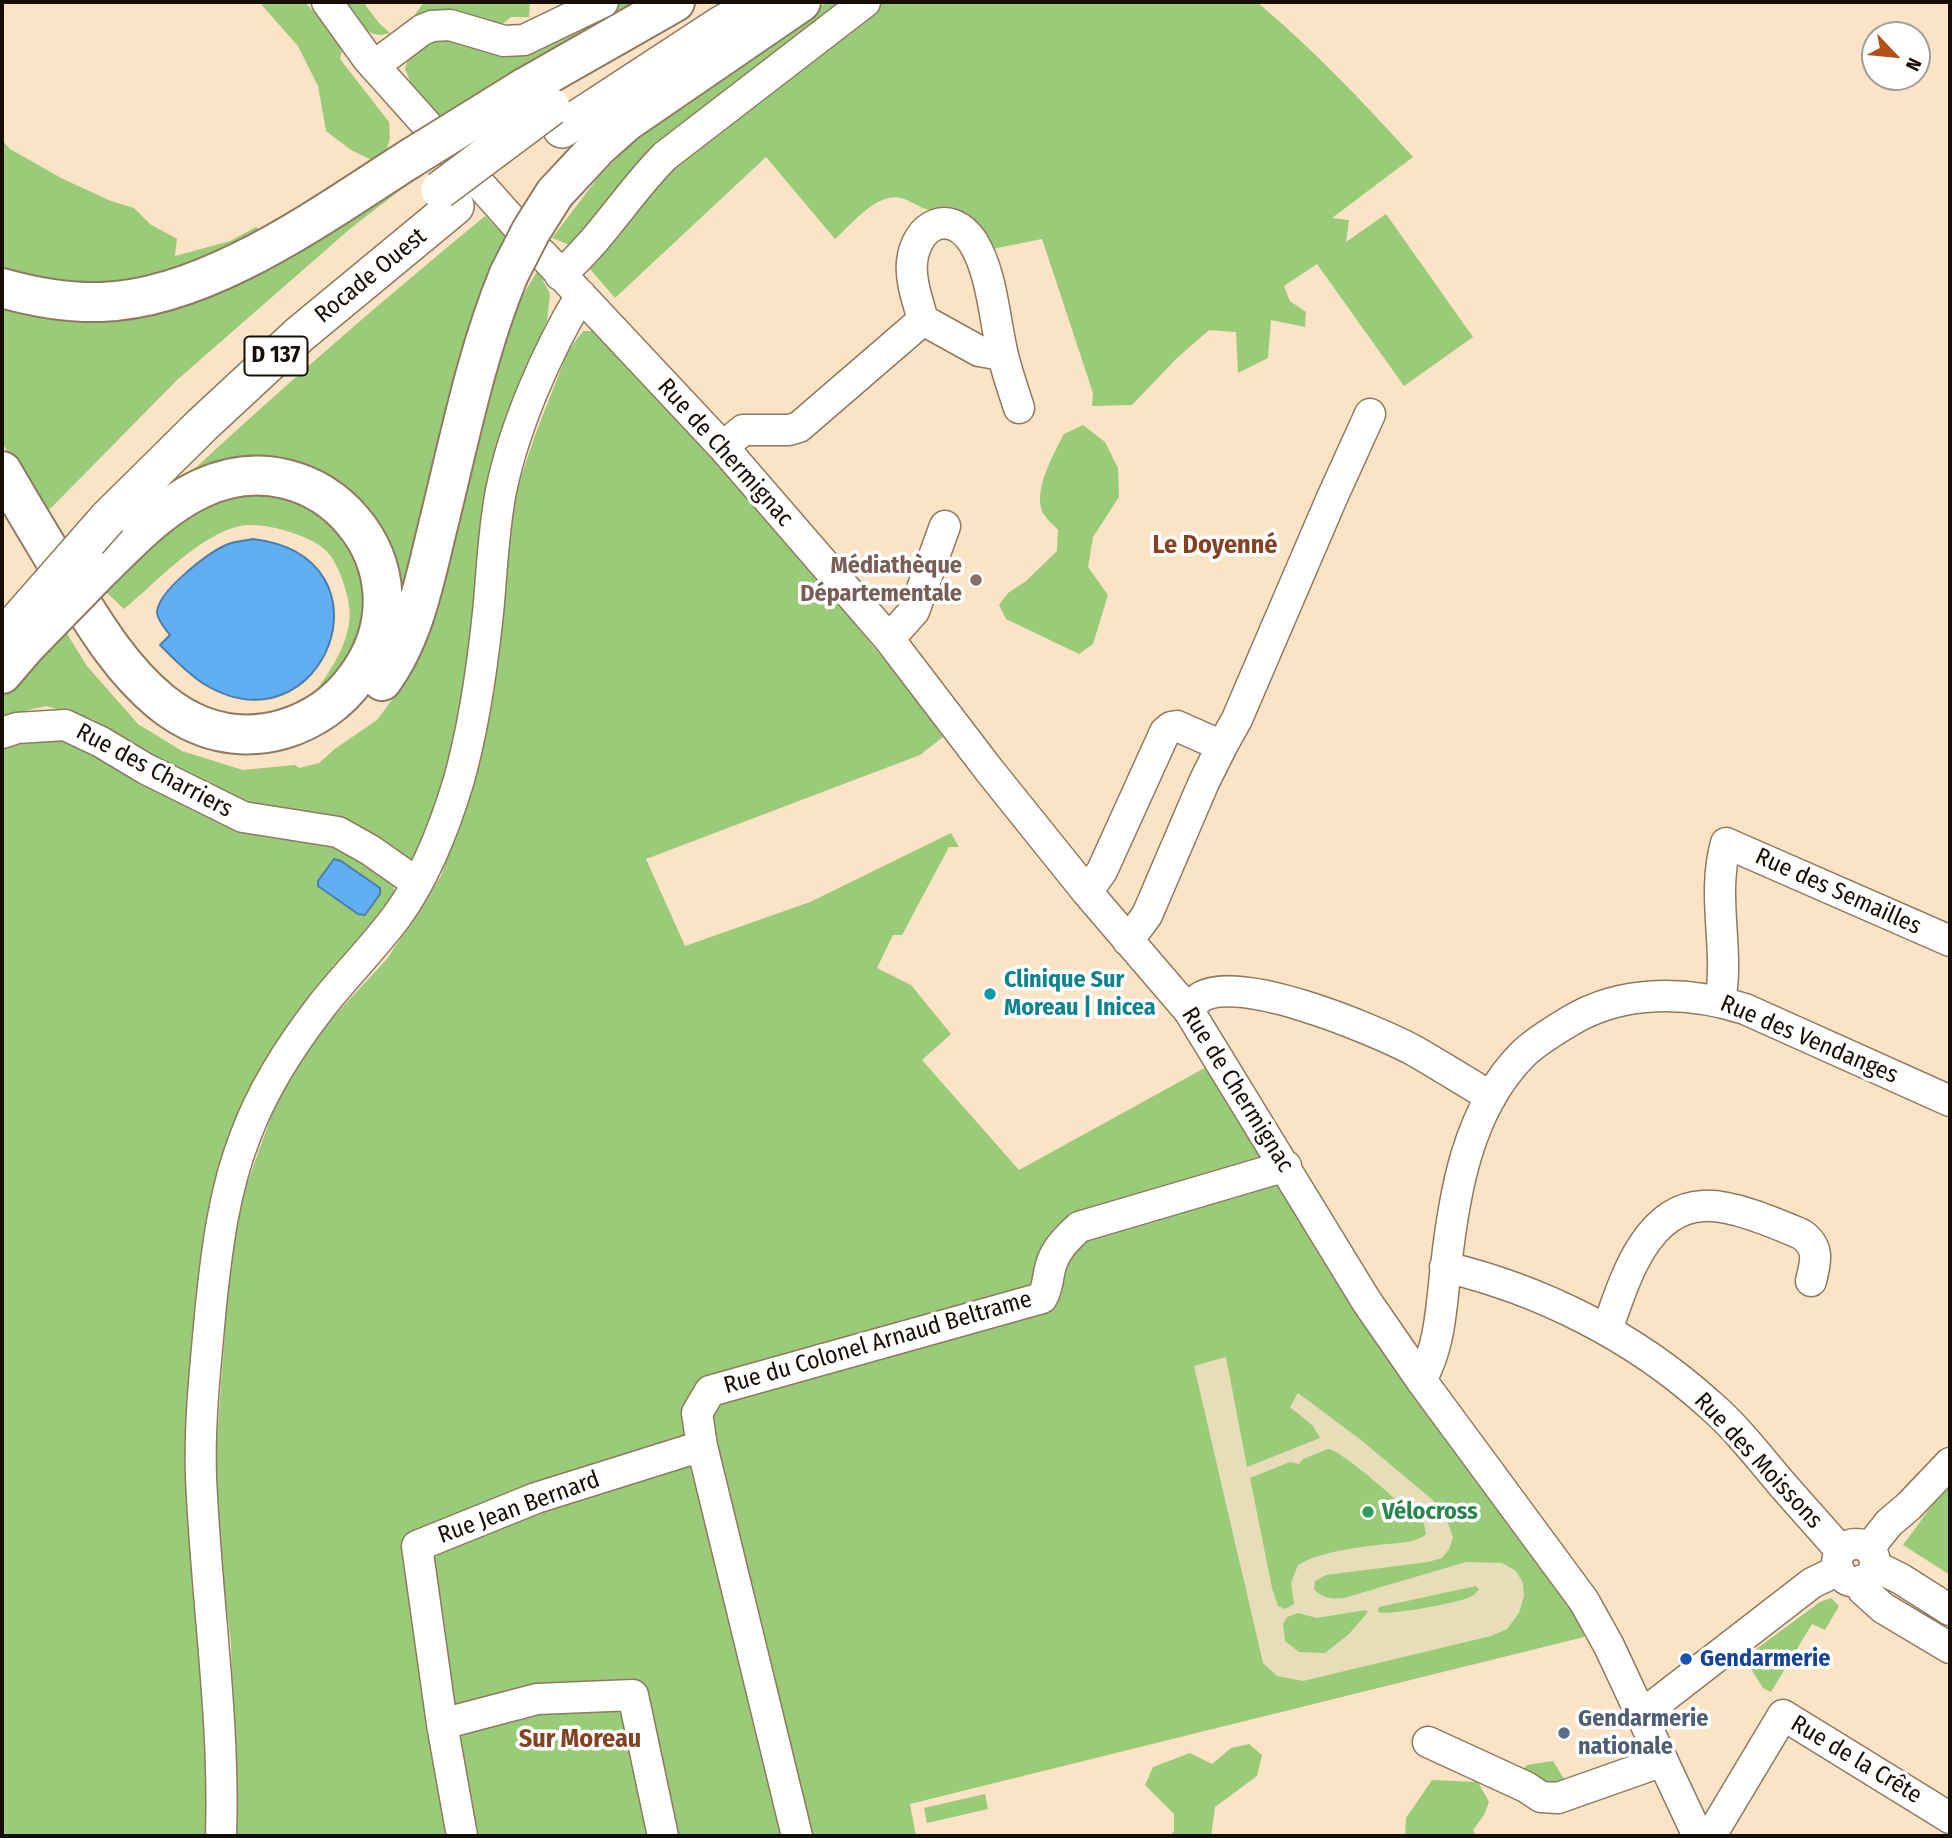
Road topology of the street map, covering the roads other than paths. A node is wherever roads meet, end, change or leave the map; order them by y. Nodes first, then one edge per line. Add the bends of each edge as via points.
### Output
1 (327, 2) edge
2 (603, 2) edge
3 (675, 2) edge
4 (722, 2) edge
5 (761, 2) edge
6 (801, 2) edge
7 (865, 2) edge
8 (565, 10) edge
9 (374, 66) junction
10 (546, 108) junction
11 (424, 146) junction
12 (519, 228) dead end
13 (561, 275) junction
14 (2, 288) edge
15 (922, 320) junction
16 (1002, 355) junction
17 (1019, 408) dead end
18 (1370, 414) dead end
19 (723, 447) junction
20 (2, 471) edge
21 (2, 507) edge
22 (945, 526) dead end
23 (889, 639) junction
24 (8, 640) edge
25 (2, 733) edge
26 (1223, 746) junction
27 (417, 883) junction
28 (1087, 892) junction
29 (1128, 941) junction
30 (1950, 942) edge
31 (1720, 1001) junction
32 (1189, 1011) junction
33 (1490, 1097) junction
34 (1950, 1101) edge
35 (1286, 1166) junction
36 (1446, 1268) junction
37 (1811, 1281) dead end
38 (1607, 1330) junction
39 (1421, 1380) junction
40 (702, 1446) junction
41 (1950, 1463) edge
42 (1857, 1563) junction
43 (1950, 1610) edge
44 (1950, 1648) edge
45 (1640, 1716) junction
46 (442, 1724) junction
47 (1428, 1742) dead end
48 (1663, 1761) junction
49 (1950, 1818) edge
50 (221, 1836) edge
51 (462, 1836) edge
52 (663, 1836) edge
53 (797, 1836) edge
54 (1698, 1836) edge

1 - 9 street
2 - 8 street
3 - 10 highway
4 - 10 main road, Rocade Ouest / D 137
5 - 10 main road, Rocade Ouest / D 137
6 - 21 highway, bridge via 626,122 555,193 531,231 509,274 486,340 410,629 372,694 352,715 313,739 244,755 219,752 161,726 142,710 69,623
7 - 13 street via 665,156 597,240
8 - 9 street via 532,38 513,42 450,25 432,26
9 - 11 street
10 - 11 highway, bridge
10 - 24 main road, Rocade Ouest / D 137, bridge via 202,425 102,510
11 - 12 street
11 - 14 highway via 311,222 178,289 101,302 60,300
13 - 19 street, Rue de Chermignac
13 - 27 street via 545,364 501,489 472,728 445,823
15 - 16 street via 979,351
15 - 16 street via 912,276 914,251 932,225 951,224 972,241 980,256
15 - 19 street via 799,427 743,430
16 - 17 street
18 - 26 street
19 - 23 street, Rue de Chermignac
20 - 24 highway, bridge via 50,552 97,628 124,664 175,713 216,732 268,733 298,725 324,710 367,664 378,640 384,597 375,556 350,516 296,483 244,477 202,487 181,499 145,526 75,593
22 - 23 street via 914,611
23 - 28 street, Rue de Chermignac
25 - 27 street, Rue des Charriers via 65,725 243,817 338,832
26 - 28 street via 1177,726 1165,732 1102,871
26 - 29 street via 1147,915
27 - 50 street via 369,953 326,1000 280,1064 245,1136 221,1226 203,1394 201,1474 219,1690
28 - 29 street, Rue de Chermignac
29 - 32 street, Rue de Chermignac
30 - 31 street, Rue des Semailles via 1726,844 1719,876
31 - 33 street, Rue des Vendanges via 1695,996 1643,997 1581,1014 1523,1054
31 - 34 street, Rue des Vendanges
32 - 33 street via 1195,1001 1217,992 1297,1003 1387,1038
32 - 35 street, Rue de Chermignac
33 - 36 street, Rue des Vendanges via 1461,1174
35 - 39 street, Rue de Chermignac via 1367,1302
35 - 40 street, Rue du Colonel Arnaud Beltrame via 1079,1227 1060,1247 1042,1298 710,1391 697,1413
36 - 38 street, Rue des Moissons via 1544,1300
36 - 39 street, Rue des Vendanges via 1437,1340
37 - 38 street via 1816,1255 1814,1246 1801,1234 1715,1206 1687,1208 1656,1229 1643,1246
38 - 42 street, Rue des Moissons via 1711,1405
39 - 45 street, Rue de Chermignac via 1584,1601
40 - 46 street, Rue Jean Bernard via 536,1498 417,1546
40 - 53 street, Rue du Colonel Arnaud Beltrame
41 - 42 street via 1889,1523
42 - 43 street, Rue des Moissons via 1901,1579
42 - 44 street, Rue des Moissons via 1863,1590 1883,1608
42 - 45 street via 1812,1583
45 - 48 street, Rue de Chermignac
46 - 51 street, Rue Jean Bernard
46 - 52 street via 537,1699 632,1695
47 - 48 street via 1546,1799
48 - 54 street, Rue de Chermignac
49 - 54 street, Rue de la Crête via 1783,1714 1713,1832

